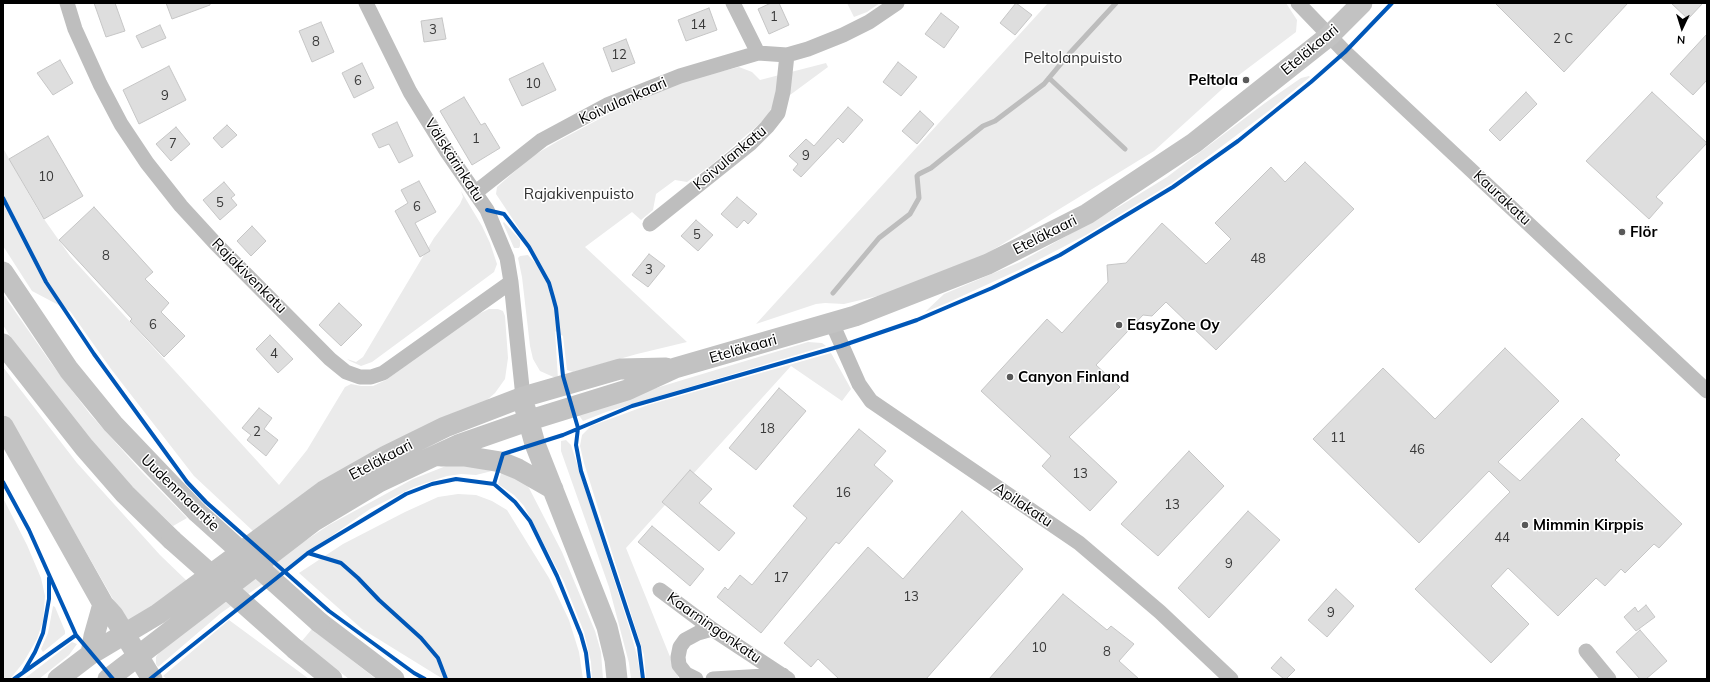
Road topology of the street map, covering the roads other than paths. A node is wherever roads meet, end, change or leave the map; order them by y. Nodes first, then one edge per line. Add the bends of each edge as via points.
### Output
1 (67, 3) edge
2 (366, 3) edge
3 (733, 3) edge
4 (897, 3) edge
5 (1298, 3) edge
6 (1362, 3) edge
7 (1329, 36) junction
8 (758, 53) junction
9 (787, 55) junction
10 (476, 192) junction
11 (650, 224) dead end
12 (3, 272) edge
13 (511, 282) junction
14 (832, 323) junction
15 (3, 344) edge
16 (675, 368) junction
17 (1707, 390) edge
18 (523, 397) junction
19 (527, 421) junction
20 (3, 426) edge
21 (432, 457) junction
22 (553, 489) junction
23 (660, 590) dead end
24 (103, 604) junction
25 (712, 629) junction
26 (124, 635) junction
27 (1586, 651) dead end
28 (91, 654) junction
29 (137, 657) junction
30 (786, 677) edge
31 (58, 679) edge
32 (108, 679) edge
33 (152, 679) edge
34 (332, 679) edge
35 (394, 679) edge
36 (617, 679) edge
37 (696, 679) edge
38 (714, 679) edge
39 (1231, 679) edge
40 (1609, 679) edge

1 - 13 street, Rajakivenkatu via 75,29 100,84 121,124 147,162 181,206 215,243 346,372 360,377 383,373
2 - 10 street, Välskärinkatu via 410,92
3 - 8 street
4 - 9 street via 844,35
5 - 7 street, Kaurakatu
6 - 7 main road, Eteläkaari
7 - 14 main road, Eteläkaari via 1194,143 1087,214 988,264
7 - 17 street, Kaurakatu
8 - 9 street, Koivulankaari
8 - 10 street, Koivulankaari via 680,76 607,105 542,140
9 - 11 street, Koivulankatu via 778,113 767,127 750,144
10 - 13 street, Välskärinkatu via 487,210 507,258
12 - 35 main road, Uudenmaantie, bridge via 69,370 147,462 197,512 319,622
13 - 18 street, Välskärinkatu
14 - 16 main road, Eteläkaari
14 - 39 street, Apilakatu via 859,384 872,401 1079,543 1160,612
15 - 34 main road, bridge via 84,447 125,494 172,540
16 - 18 main road, Eteläkaari via 620,369
16 - 19 main road, Eteläkaari via 627,390
18 - 19 main road
18 - 26 main road, Eteläkaari via 445,427 324,491 158,614
19 - 21 main road, Eteläkaari via 458,445
19 - 22 main road
20 - 24 main road
21 - 22 main road via 464,456 501,462
21 - 29 main road, Eteläkaari via 379,482 314,522
22 - 36 main road via 607,627
23 - 25 street, Kaarningonkatu
24 - 26 main road via 113,615
24 - 28 main road
25 - 30 street, Kaarningonkatu
25 - 37 street via 684,640 680,647 679,665 686,674
26 - 28 main road, Eteläkaari
26 - 29 main road
27 - 40 street
28 - 31 main road, Eteläkaari
29 - 32 main road, Eteläkaari
29 - 33 main road
30 - 38 street

